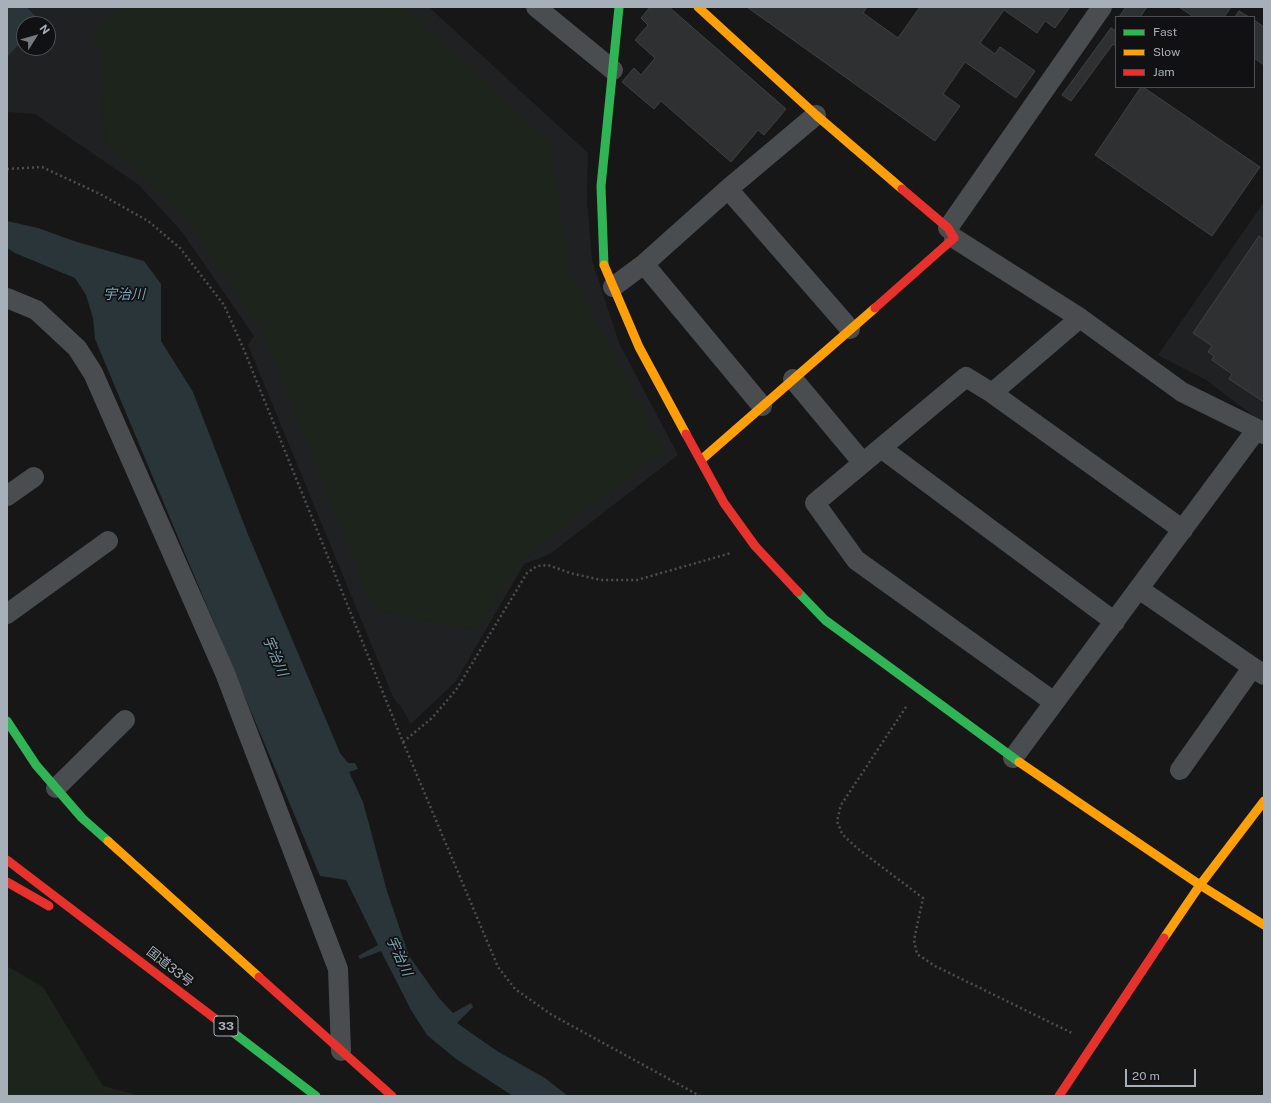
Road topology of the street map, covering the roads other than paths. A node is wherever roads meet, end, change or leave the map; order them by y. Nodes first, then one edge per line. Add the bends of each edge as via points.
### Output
1 (536, 7) edge
2 (619, 7) edge
3 (698, 7) edge
4 (1102, 7) edge
5 (613, 70) junction
6 (816, 115) junction
7 (728, 189) junction
8 (951, 233) junction
9 (644, 264) junction
10 (613, 287) junction
11 (7, 298) edge
12 (1080, 318) junction
13 (850, 329) junction
14 (793, 379) junction
15 (992, 393) junction
16 (762, 406) junction
17 (1261, 432) edge
18 (881, 448) junction
19 (701, 460) junction
20 (863, 463) junction
21 (34, 477) dead end
22 (7, 496) edge
23 (1183, 530) junction
24 (108, 541) dead end
25 (1139, 589) junction
26 (7, 614) edge
27 (1115, 622) junction
28 (1258, 671) edge
29 (1054, 702) junction
30 (125, 720) dead end
31 (7, 721) edge
32 (1013, 758) junction
33 (1180, 770) dead end
34 (56, 788) junction
35 (1264, 801) edge
36 (7, 860) edge
37 (7, 882) edge
38 (1200, 886) junction
39 (1264, 925) edge
40 (136, 957) junction
41 (341, 1051) junction
42 (316, 1096) edge
43 (392, 1096) edge
44 (1059, 1096) edge

1 - 5 street
2 - 5 main road
3 - 6 main road
4 - 8 street
5 - 10 main road via 601,186 604,266
6 - 7 street
6 - 8 main road
7 - 9 street
7 - 13 street
8 - 12 street
8 - 13 main road
9 - 10 street
9 - 16 street
10 - 19 main road via 639,347
11 - 41 street via 36,310 77,348 93,373 225,673 338,969
12 - 15 street
12 - 17 street via 1182,392
13 - 14 main road
14 - 16 main road
14 - 20 street
15 - 18 street via 966,377
15 - 23 street
16 - 19 main road
17 - 23 street
18 - 20 street
18 - 27 street
19 - 32 main road via 724,503 755,546 825,620
20 - 29 street via 815,503 856,560
21 - 22 street
23 - 25 street
24 - 26 street
25 - 27 street
25 - 28 street
27 - 29 street
28 - 33 street
29 - 32 street
30 - 34 street
31 - 34 main road via 36,766
32 - 38 main road
34 - 41 main road via 82,818
35 - 38 main road
36 - 40 main road, 国道33号 / 33
37 - 40 main road, 33
38 - 39 main road
38 - 44 main road
40 - 42 main road, 国道33号 / 33
41 - 43 main road

